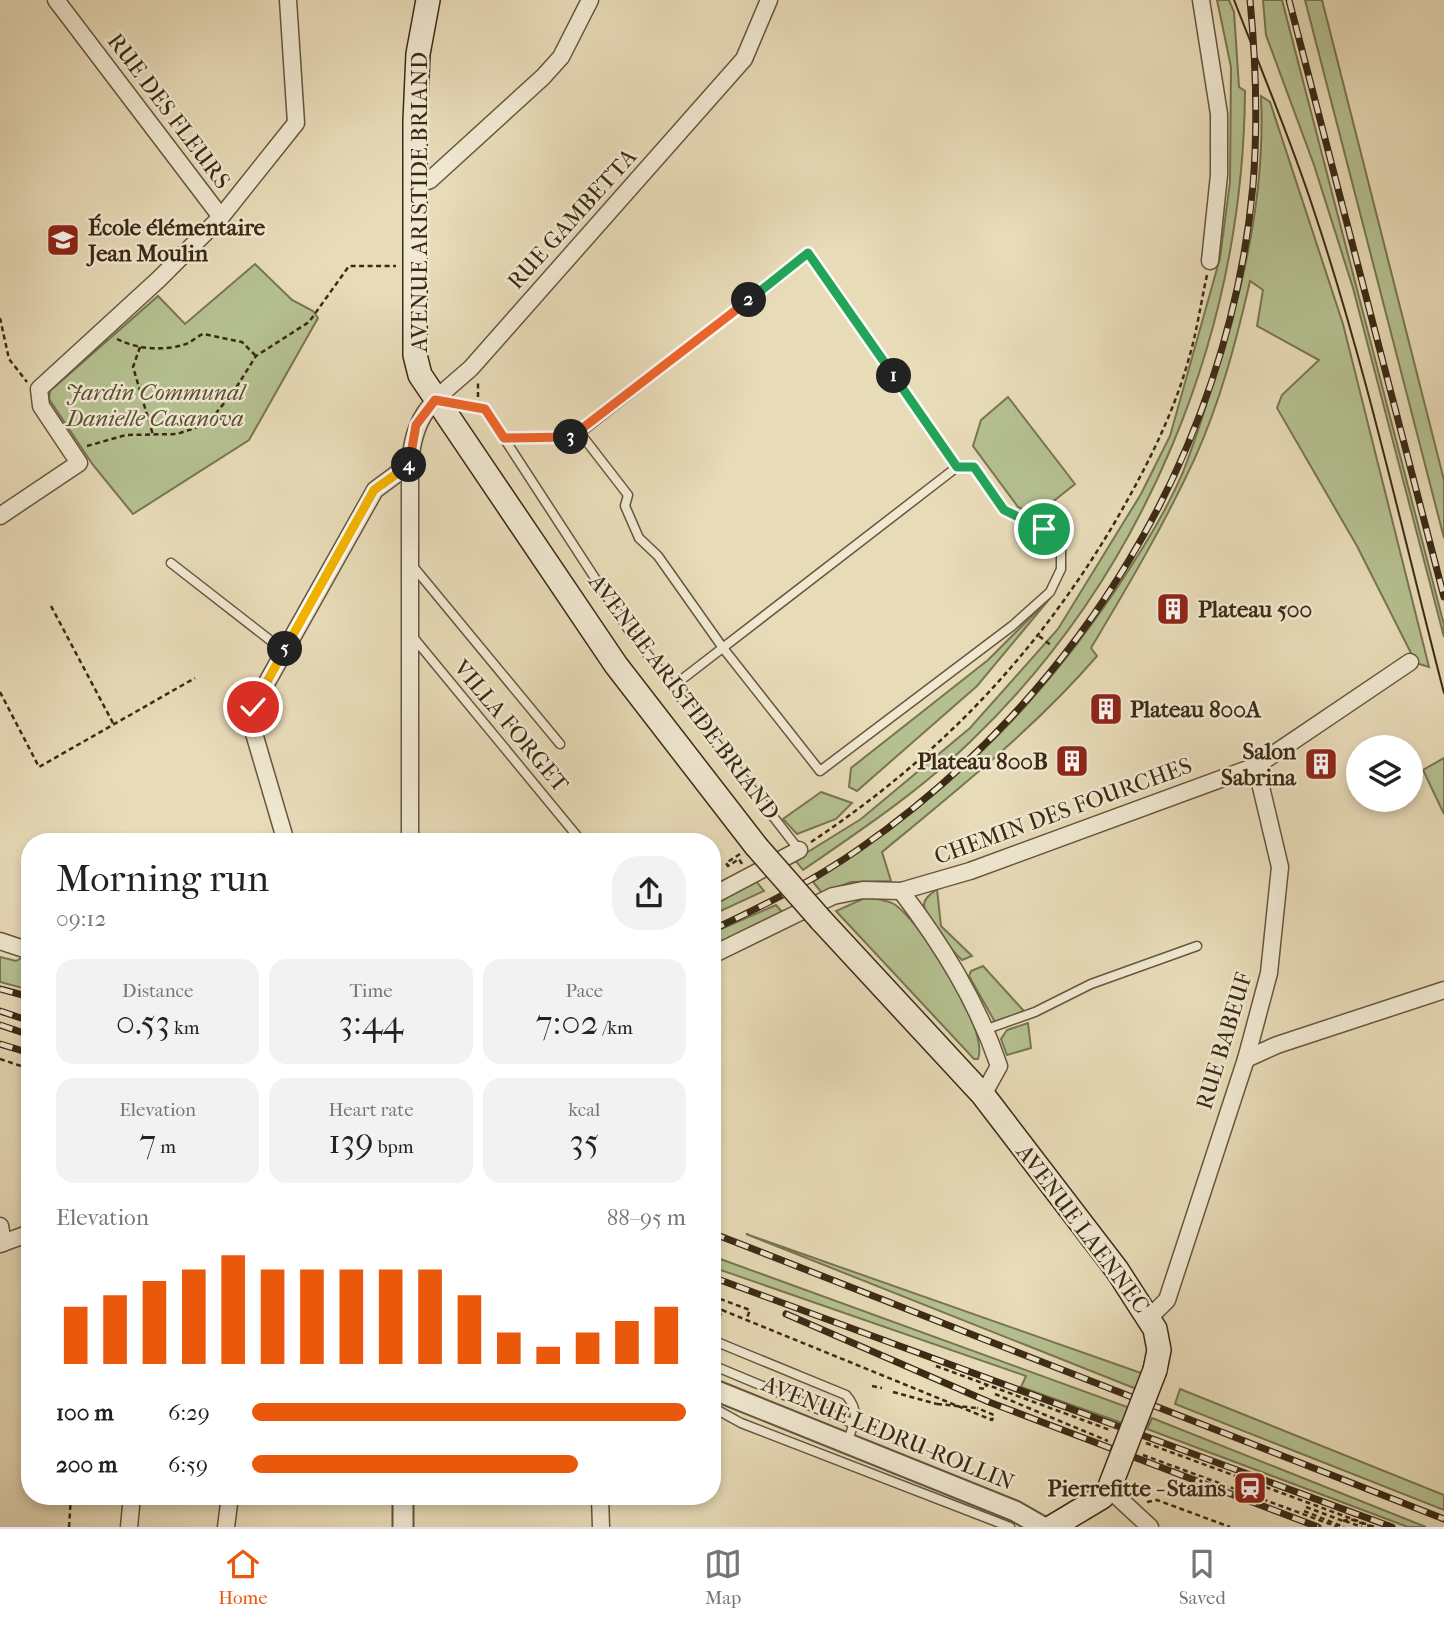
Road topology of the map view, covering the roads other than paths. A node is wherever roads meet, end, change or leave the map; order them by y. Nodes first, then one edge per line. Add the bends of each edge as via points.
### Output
1 (56, 0) edge
2 (288, 0) edge
3 (428, 0) edge
4 (590, 0) edge
5 (768, 0) edge
6 (1201, 0) edge
7 (414, 186) junction
8 (221, 216) junction
9 (1210, 261) dead end
10 (435, 400) junction
11 (580, 433) junction
12 (504, 438) junction
13 (410, 464) junction
14 (957, 467) junction
15 (0, 516) edge
16 (410, 562) junction
17 (171, 563) dead end
18 (411, 634) junction
19 (723, 648) junction
20 (284, 651) junction
21 (1410, 662) dead end
22 (672, 687) junction
23 (560, 744) dead end
24 (1256, 766) junction
25 (283, 833) edge
26 (410, 833) edge
27 (575, 833) edge
28 (799, 850) joint
29 (721, 891) edge
30 (901, 891) junction
31 (821, 920) joint
32 (0, 941) edge
33 (1196, 946) dead end
34 (21, 948) edge
35 (721, 951) edge
36 (1444, 990) edge
37 (987, 1029) junction
38 (1246, 1059) junction
39 (983, 1095) junction
40 (0, 1226) edge
41 (21, 1236) edge
42 (1, 1244) edge
43 (1150, 1317) junction
44 (721, 1344) edge
45 (721, 1369) edge
46 (721, 1393) edge
47 (721, 1412) edge
48 (854, 1423) junction
49 (847, 1443) junction
50 (1109, 1489) junction
51 (131, 1505) edge
52 (229, 1505) edge
53 (403, 1505) edge
54 (600, 1505) edge
55 (129, 1527) edge
56 (226, 1527) edge
57 (403, 1527) edge
58 (601, 1527) edge
59 (1010, 1527) edge
60 (1043, 1527) edge
61 (1052, 1527) edge
62 (1150, 1527) edge

1 - 8 street, RUE DES FLEURS
2 - 8 street via 296,123
3 - 7 main road, AVENUE ARISTIDE BRIAND via 418,54
4 - 7 street via 561,57 543,77 430,180
5 - 10 street, RUE GAMBETTA via 744,59 471,368
6 - 9 street via 1216,85 1220,144
7 - 10 main road, AVENUE ARISTIDE BRIAND via 415,355 420,375
8 - 15 street via 39,388 41,406 76,459
10 - 12 lane, AVENUE ARISTIDE BRIAND via 485,409
10 - 13 street, RUE GAMBETTA via 416,425
10 - 31 main road, AVENUE ARISTIDE BRIAND, bridge via 746,853
11 - 12 lane via 575,437
11 - 14 lane via 808,253
11 - 19 lane via 628,495 625,506 639,538 658,556
12 - 22 lane, AVENUE ARISTIDE BRIAND via 630,632
13 - 16 street, RUE GAMBETTA
13 - 20 street via 374,490
14 - 19 lane
14 - 19 lane via 974,467 1004,510 1044,529 1061,550 1061,569 1050,592 1012,626 820,771
16 - 18 street, RUE GAMBETTA
16 - 23 lane
17 - 20 lane
18 - 26 street, RUE GAMBETTA
18 - 27 lane, VILLA FORGET
19 - 22 lane
20 - 25 street via 251,718
21 - 24 street, CHEMIN DES FOURCHES
22 - 28 lane, AVENUE ARISTIDE BRIAND
24 - 30 street, CHEMIN DES FOURCHES via 970,871
24 - 38 street, RUE BABEUF via 1280,867 1269,973
28 - 29 street
30 - 35 street, CHEMIN DES FOURCHES via 863,890 833,896
30 - 37 street via 943,945
31 - 39 main road, AVENUE LAENNEC
32 - 34 street
33 - 37 lane
36 - 38 street
37 - 39 street via 999,1066
38 - 43 street, RUE BABEUF via 1167,1300
39 - 43 main road, AVENUE LAENNEC
40 - 42 street
41 - 42 street
43 - 50 main road, AVENUE LAENNEC, bridge via 1159,1360
44 - 48 lane via 846,1395 856,1411
45 - 48 lane
46 - 49 street, AVENUE LEDRU-ROLLIN
47 - 59 lane
48 - 49 lane
49 - 60 street, AVENUE LEDRU-ROLLIN via 1015,1511
50 - 61 main road
50 - 62 street
51 - 55 street
52 - 56 street
53 - 57 street
54 - 58 street

